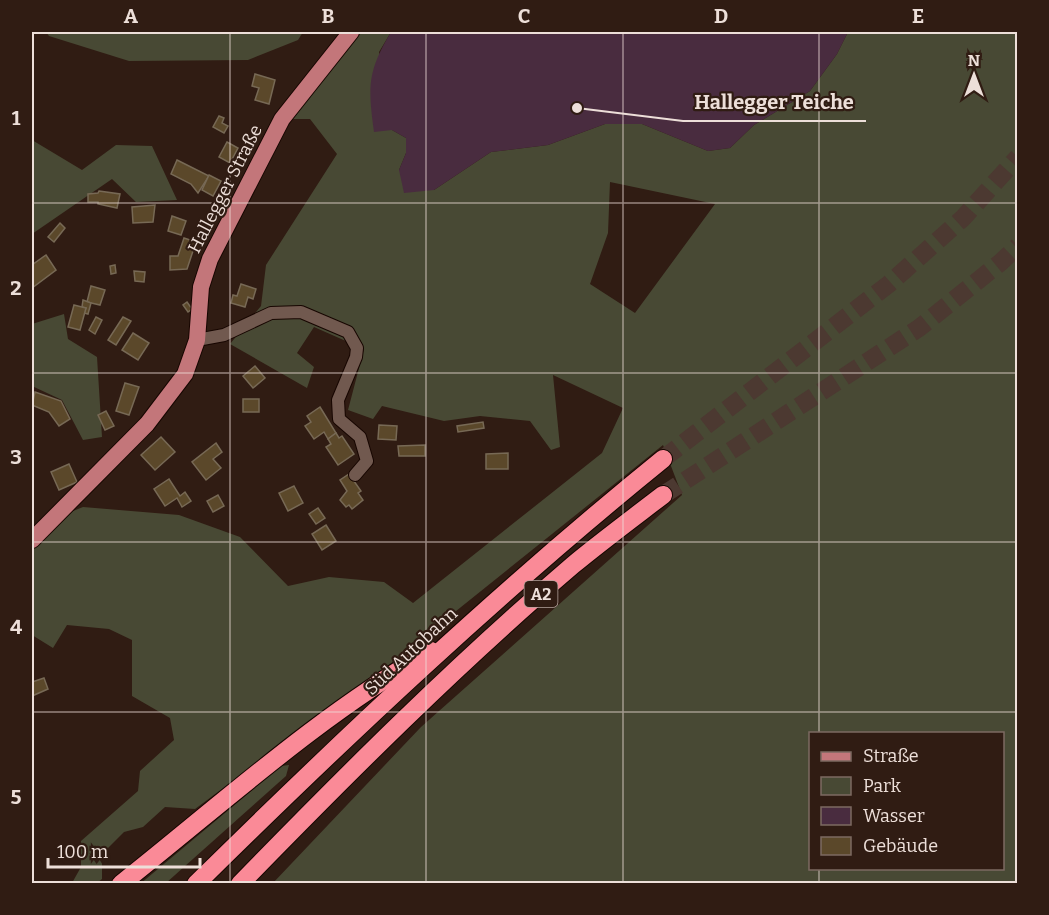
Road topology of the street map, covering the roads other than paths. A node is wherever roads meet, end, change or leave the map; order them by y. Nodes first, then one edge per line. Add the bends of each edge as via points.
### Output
1 (351, 32) edge
2 (197, 340) junction
3 (663, 459) tunnel mouth
4 (355, 475) dead end
5 (663, 495) tunnel mouth
6 (32, 540) edge
7 (456, 637) junction
8 (196, 881) edge
9 (121, 884) edge
10 (240, 884) edge

1 - 2 main road, Hallegger Straße via 282,119 210,259 201,287
2 - 4 street via 224,335 271,313 301,312 348,332 357,348 356,357 338,400 339,419 360,437 367,461
2 - 6 main road, Hallegger Straße via 185,374 147,424
3 - 7 highway, Süd Autobahn / A2
5 - 10 highway, A2 via 485,642 346,775
7 - 8 highway, Süd Autobahn / A2
7 - 9 highway via 404,667 283,752

